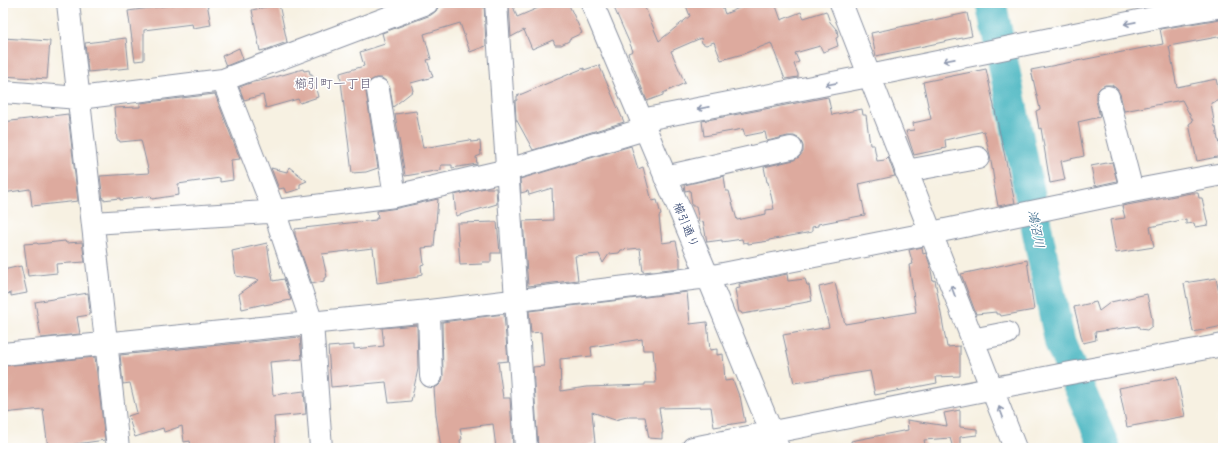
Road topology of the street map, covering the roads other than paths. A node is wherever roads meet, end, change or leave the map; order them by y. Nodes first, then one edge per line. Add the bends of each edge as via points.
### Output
1 (68, 3) edge
2 (427, 3) edge
3 (496, 3) edge
4 (592, 3) edge
5 (841, 3) edge
6 (1223, 6) edge
7 (1157, 10) edge
8 (869, 76) junction
9 (223, 80) junction
10 (378, 90) dead end
11 (3, 92) edge
12 (1108, 97) dead end
13 (79, 98) junction
14 (643, 124) junction
15 (791, 148) dead end
16 (978, 158) dead end
17 (508, 170) junction
18 (906, 170) junction
19 (1223, 174) edge
20 (665, 177) junction
21 (1132, 191) junction
22 (396, 196) junction
23 (274, 211) junction
24 (93, 223) junction
25 (931, 233) junction
26 (708, 277) junction
27 (516, 300) junction
28 (429, 311) junction
29 (312, 323) junction
30 (1007, 333) dead end
31 (972, 340) junction
32 (106, 344) junction
33 (1223, 345) edge
34 (3, 354) edge
35 (431, 376) dead end
36 (992, 389) junction
37 (775, 440) edge
38 (718, 446) edge
39 (118, 448) edge
40 (321, 448) edge
41 (526, 448) edge
42 (693, 448) edge
43 (1015, 448) edge

1 - 13 street
2 - 9 street
3 - 17 street
4 - 14 street, 櫛引通り
5 - 8 street
6 - 7 street
7 -> 8 street via 1017,46
8 -> 14 street
8 - 18 street
9 - 13 street
9 - 23 street
10 - 22 street
11 - 13 street
12 - 21 street
13 - 24 street
14 - 17 street
14 - 20 street, 櫛引通り
15 - 20 street
16 - 18 street
17 - 22 street
17 - 27 street
18 - 25 street
19 - 21 street
20 - 26 street, 櫛引通り
21 - 25 street
22 - 23 street
23 - 24 street
23 - 29 street
24 - 32 street
25 - 26 street
31 -> 25 street
26 - 27 street
26 - 37 street, 櫛引通り
27 - 28 street
27 - 41 street
28 - 29 street
28 - 35 street
29 - 32 street
29 - 40 street
30 - 31 street
31 - 36 street
32 - 34 street
32 - 39 street
33 - 36 street
36 - 37 street
43 -> 36 street
37 - 38 street
38 - 42 street

